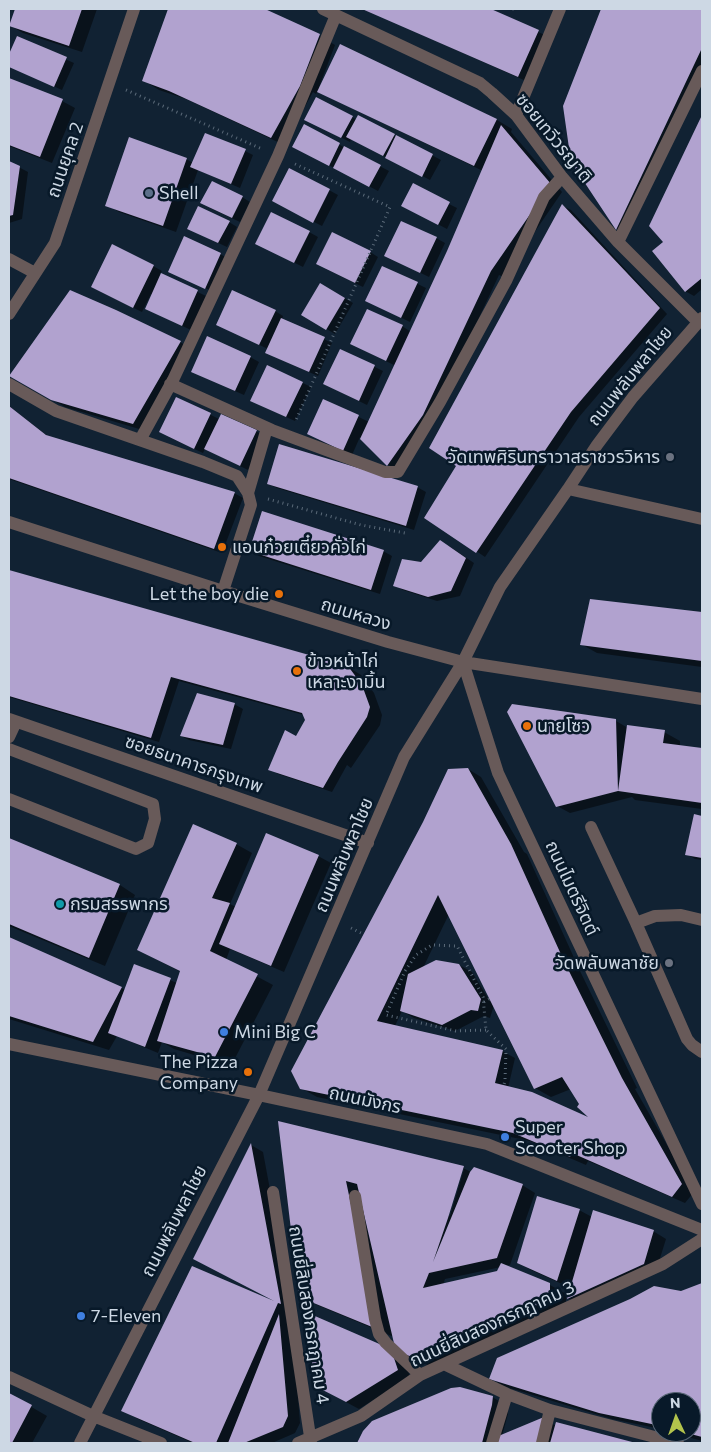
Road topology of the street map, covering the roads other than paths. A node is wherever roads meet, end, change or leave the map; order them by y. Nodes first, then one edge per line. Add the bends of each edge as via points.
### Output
1 (134, 9) edge
2 (323, 9) edge
3 (560, 9) edge
4 (336, 15) junction
5 (702, 70) edge
6 (516, 115) junction
7 (562, 177) junction
8 (618, 242) junction
9 (9, 259) edge
10 (35, 273) junction
11 (9, 314) edge
12 (700, 320) edge
13 (9, 384) edge
14 (170, 384) junction
15 (267, 428) junction
16 (140, 440) junction
17 (568, 489) junction
18 (248, 493) junction
19 (702, 519) edge
20 (9, 522) edge
21 (223, 591) junction
22 (463, 662) junction
23 (702, 698) edge
24 (13, 721) edge
25 (9, 737) edge
26 (9, 749) edge
27 (9, 799) edge
28 (591, 827) dead end
29 (368, 843) junction
30 (702, 920) edge
31 (636, 923) junction
32 (9, 1044) edge
33 (702, 1052) edge
34 (259, 1095) junction
35 (273, 1192) dead end
36 (355, 1196) dead end
37 (702, 1204) edge
38 (702, 1230) edge
39 (702, 1239) edge
40 (444, 1364) junction
41 (420, 1375) junction
42 (9, 1377) edge
43 (508, 1394) junction
44 (550, 1410) junction
45 (93, 1416) junction
46 (306, 1442) edge
47 (80, 1443) edge
48 (161, 1443) edge
49 (492, 1443) edge
50 (542, 1443) edge
51 (678, 1443) edge

1 - 10 street, ถนนยุคล 2 via 55,243
2 - 4 street, ซอยเทวีวรญาติ
3 - 6 street
4 - 6 street, ซอยเทวีวรญาติ via 480,83
4 - 14 street via 278,156
5 - 8 street
6 - 7 street, ซอยเทวีวรญาติ
7 - 8 street, ซอยเทวีวรญาติ
7 - 15 street via 544,197 506,281 398,472 384,472
8 - 12 street, ซอยเทวีวรญาติ
9 - 10 street
10 - 11 street, ถนนยุคล 2
12 - 17 street, ถนนพลับพลาไชย via 633,397
13 - 16 street via 56,410
14 - 15 street
14 - 16 street
15 - 18 street
16 - 18 street via 237,476
17 - 19 street
17 - 22 street, ถนนพลับพลาไชย via 500,587
18 - 21 street via 251,505
20 - 21 street, ถนนหลวง
21 - 22 street, ถนนหลวง
22 - 23 street, ถนนหลวง
22 - 29 street, ถนนพลับพลาไชย via 404,757
22 - 37 street, ถนนไมตรีจิตต์ via 498,773
24 - 25 street
24 - 29 street, ซอยธนาคารกรุงเทพ
26 - 27 street via 153,804 155,819 148,843 136,849
28 - 31 street
29 - 34 street, ถนนพลับพลาไชย
30 - 31 street via 681,915 655,916
31 - 33 street via 687,1039
32 - 34 street, ถนนมังกร
34 - 38 street, ถนนมังกร via 487,1144
34 - 45 street, ถนนพลับพลาไชย
35 - 46 street, ถนนยี่สิบสองกรกฎาคม 4
36 - 41 street via 379,1334
39 - 40 street, ถนนยี่สิบสองกรกฎาคม 3 via 663,1264
40 - 41 street, ถนนยี่สิบสองกรกฎาคม 3
40 - 43 street
41 - 46 street, ถนนยี่สิบสองกรกฎาคม 3 via 362,1416
42 - 45 street
43 - 44 street
43 - 49 street
44 - 50 street
44 - 51 street
45 - 47 street, ถนนพลับพลาไชย
45 - 48 street

